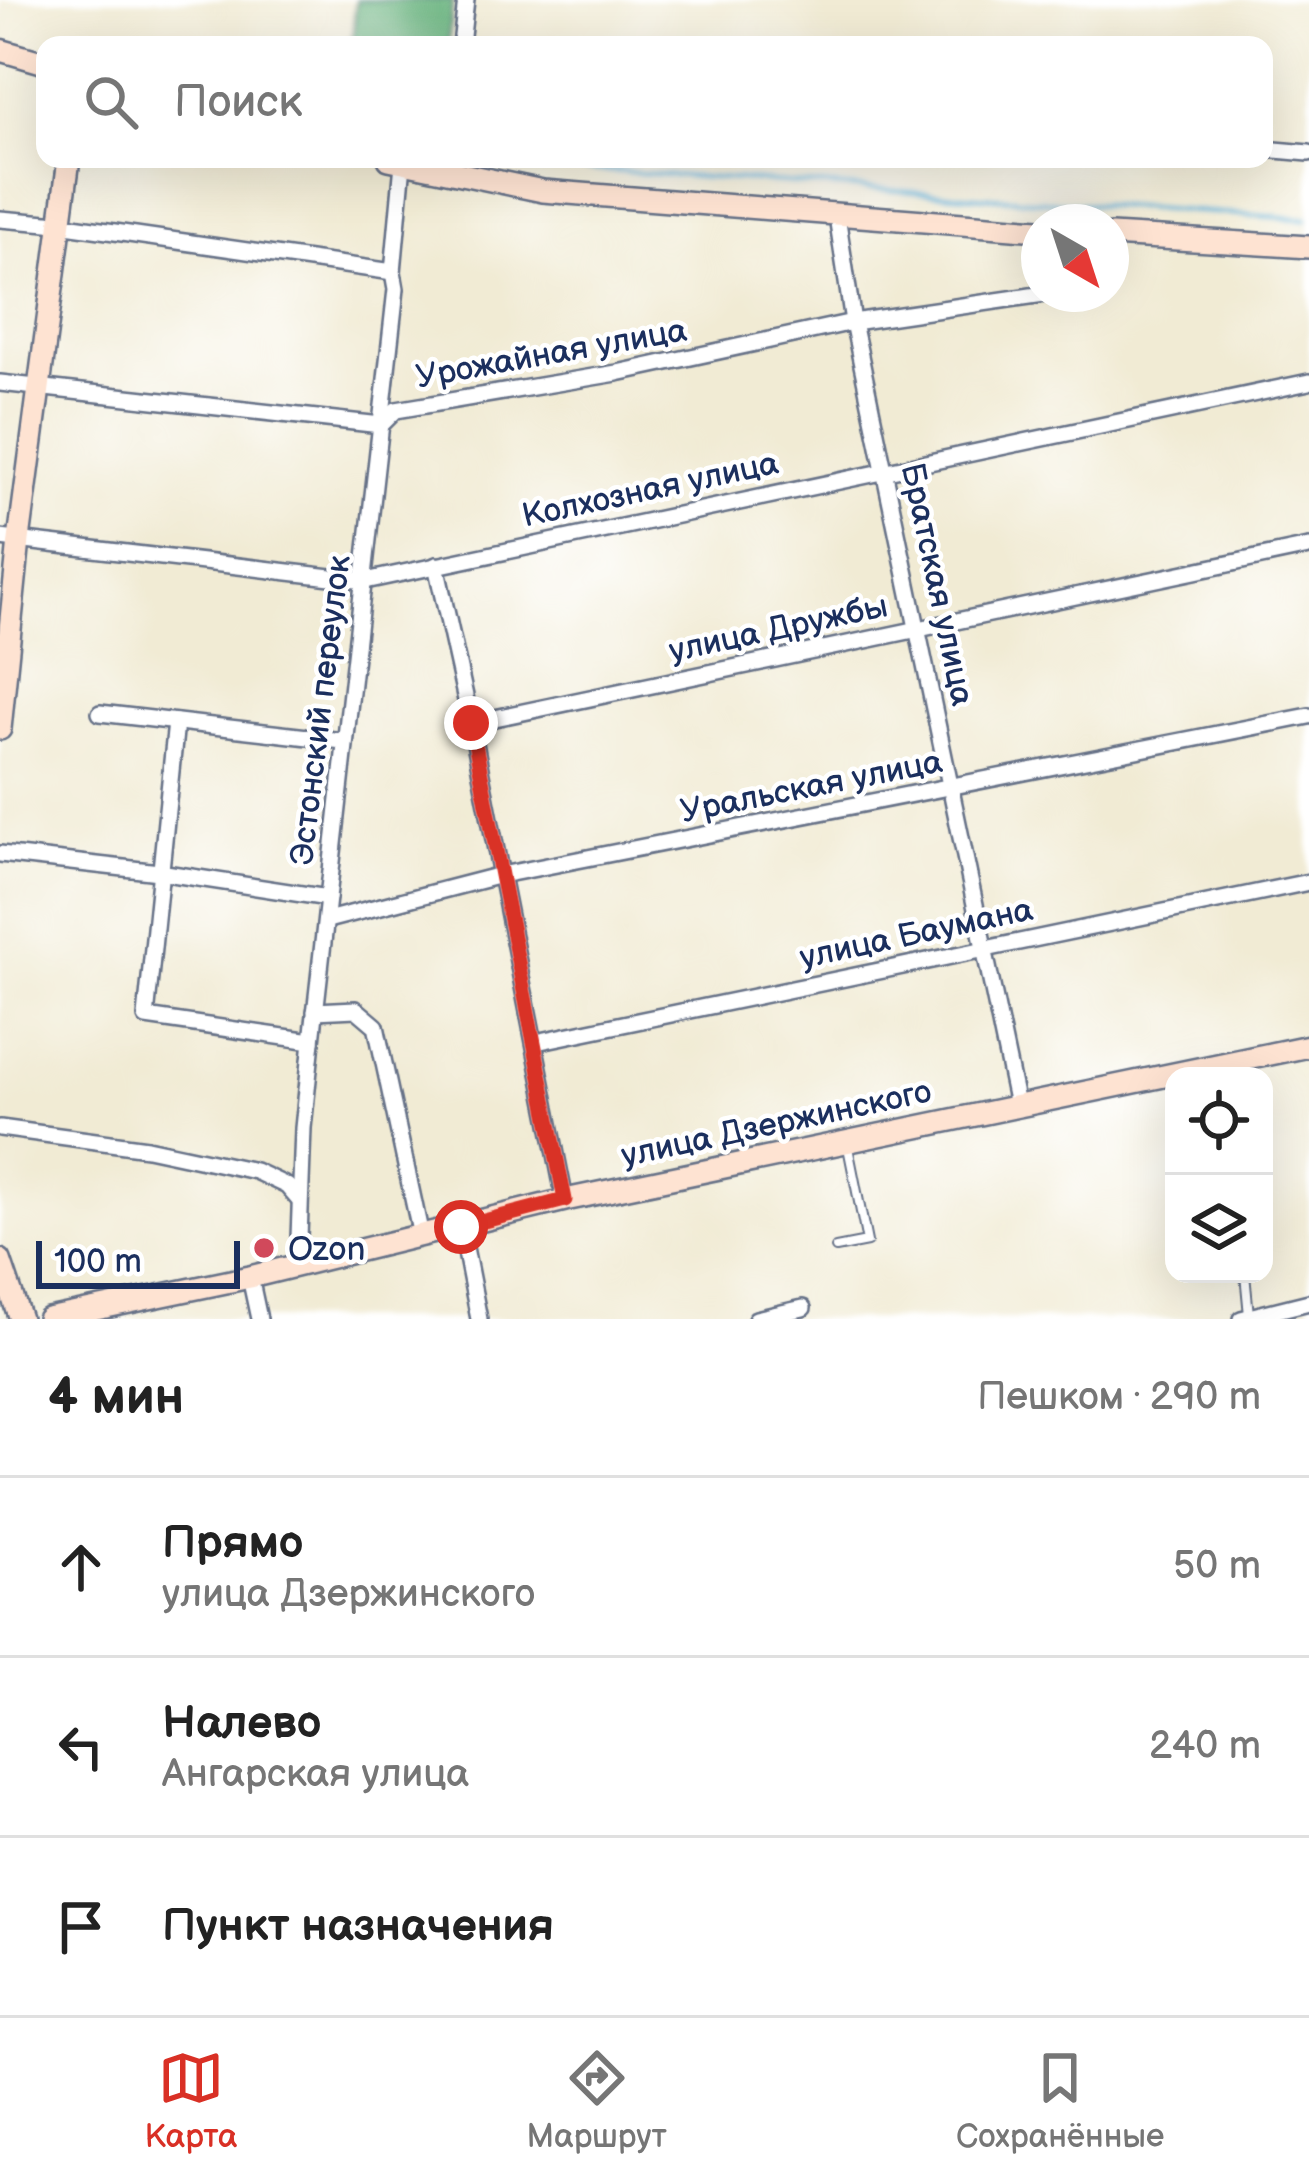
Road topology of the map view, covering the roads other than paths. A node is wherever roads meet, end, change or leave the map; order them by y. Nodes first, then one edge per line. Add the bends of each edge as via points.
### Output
1 (466, 0) edge
2 (462, 36) edge
3 (0, 50) edge
4 (36, 60) edge
5 (1273, 150) edge
6 (1309, 153) edge
7 (67, 168) edge
8 (396, 168) edge
9 (448, 168) edge
10 (837, 215) junction
11 (0, 219) edge
12 (59, 224) junction
13 (1021, 229) edge
14 (1129, 236) edge
15 (1309, 247) edge
16 (393, 272) junction
17 (1021, 297) edge
18 (853, 322) junction
19 (1309, 382) edge
20 (0, 383) edge
21 (39, 388) junction
22 (381, 425) junction
23 (884, 469) junction
24 (10, 539) edge
25 (1309, 547) edge
26 (436, 566) junction
27 (365, 581) junction
28 (916, 628) junction
29 (100, 713) dead end
30 (1309, 716) edge
31 (176, 722) junction
32 (471, 723) junction
33 (0, 729) edge
34 (343, 741) junction
35 (951, 788) junction
36 (0, 854) edge
37 (159, 872) junction
38 (501, 875) junction
39 (1309, 882) edge
40 (328, 898) junction
41 (327, 920) junction
42 (984, 949) junction
43 (315, 1011) junction
44 (312, 1041) junction
45 (536, 1042) junction
46 (1309, 1046) edge
47 (1232, 1067) edge
48 (1165, 1080) edge
49 (1017, 1105) junction
50 (0, 1128) edge
51 (847, 1141) junction
52 (299, 1200) junction
53 (565, 1200) junction
54 (461, 1227) junction
55 (421, 1236) junction
56 (836, 1248) dead end
57 (0, 1260) edge
58 (298, 1265) junction
59 (250, 1277) junction
60 (1245, 1283) edge
61 (1309, 1302) edge
62 (803, 1308) dead end
63 (1245, 1318) edge
64 (20, 1319) edge
65 (48, 1319) edge
66 (259, 1319) edge
67 (479, 1319) edge
68 (756, 1319) edge

1 - 2 street
3 - 4 street
5 - 6 street
7 - 12 street
8 - 16 street, Эстонский переулок
9 - 10 street via 543,191
10 - 13 street
10 - 18 street, Братская улица
11 - 12 street
12 - 16 street
12 - 21 street
14 - 15 street
16 - 22 street, Эстонский переулок
17 - 18 street, Урожайная улица
18 - 22 street, Урожайная улица via 617,374 396,410
18 - 23 street, Братская улица
19 - 23 street, Колхозная улица
20 - 21 street, Урожайная улица
21 - 22 street, Урожайная улица
21 - 24 street
22 - 27 street, Эстонский переулок
23 - 26 street, Колхозная улица
23 - 28 street, Братская улица
24 - 27 street, Колхозная улица
24 - 33 street
25 - 28 street, улица Дружбы
26 - 27 street, Колхозная улица
26 - 32 street
27 - 34 street, Эстонский переулок
28 - 32 street, улица Дружбы
28 - 35 street, Братская улица
29 - 31 street
30 - 35 street, Уральская улица
31 - 34 street
31 - 37 street
32 - 38 street
34 - 40 street, Эстонский переулок
35 - 38 street, Уральская улица
35 - 42 street, Братская улица
36 - 37 street
37 - 40 street
37 - 44 street via 146,1017
38 - 41 street, Уральская улица
38 - 45 street
39 - 42 street, улица Баумана
40 - 41 street, Эстонский переулок
41 - 43 street, Эстонский переулок
42 - 45 street, улица Баумана
42 - 49 street, Братская улица
43 - 44 street, Эстонский переулок
43 - 55 street via 356,1009 376,1026
44 - 52 street, Эстонский переулок
45 - 53 street
46 - 47 street, улица Дзержинского
48 - 49 street, улица Дзержинского
49 - 51 street, улица Дзержинского
50 - 52 street via 255,1171
51 - 53 street, улица Дзержинского
51 - 56 lane via 867,1241
52 - 58 street, Эстонский переулок
53 - 54 street, улица Дзержинского
54 - 55 street, улица Дзержинского
54 - 67 street
55 - 58 street, улица Дзержинского
57 - 64 street
58 - 59 street, улица Дзержинского
59 - 65 street, улица Дзержинского
59 - 66 street
60 - 63 lane
61 - 63 street
62 - 68 street

